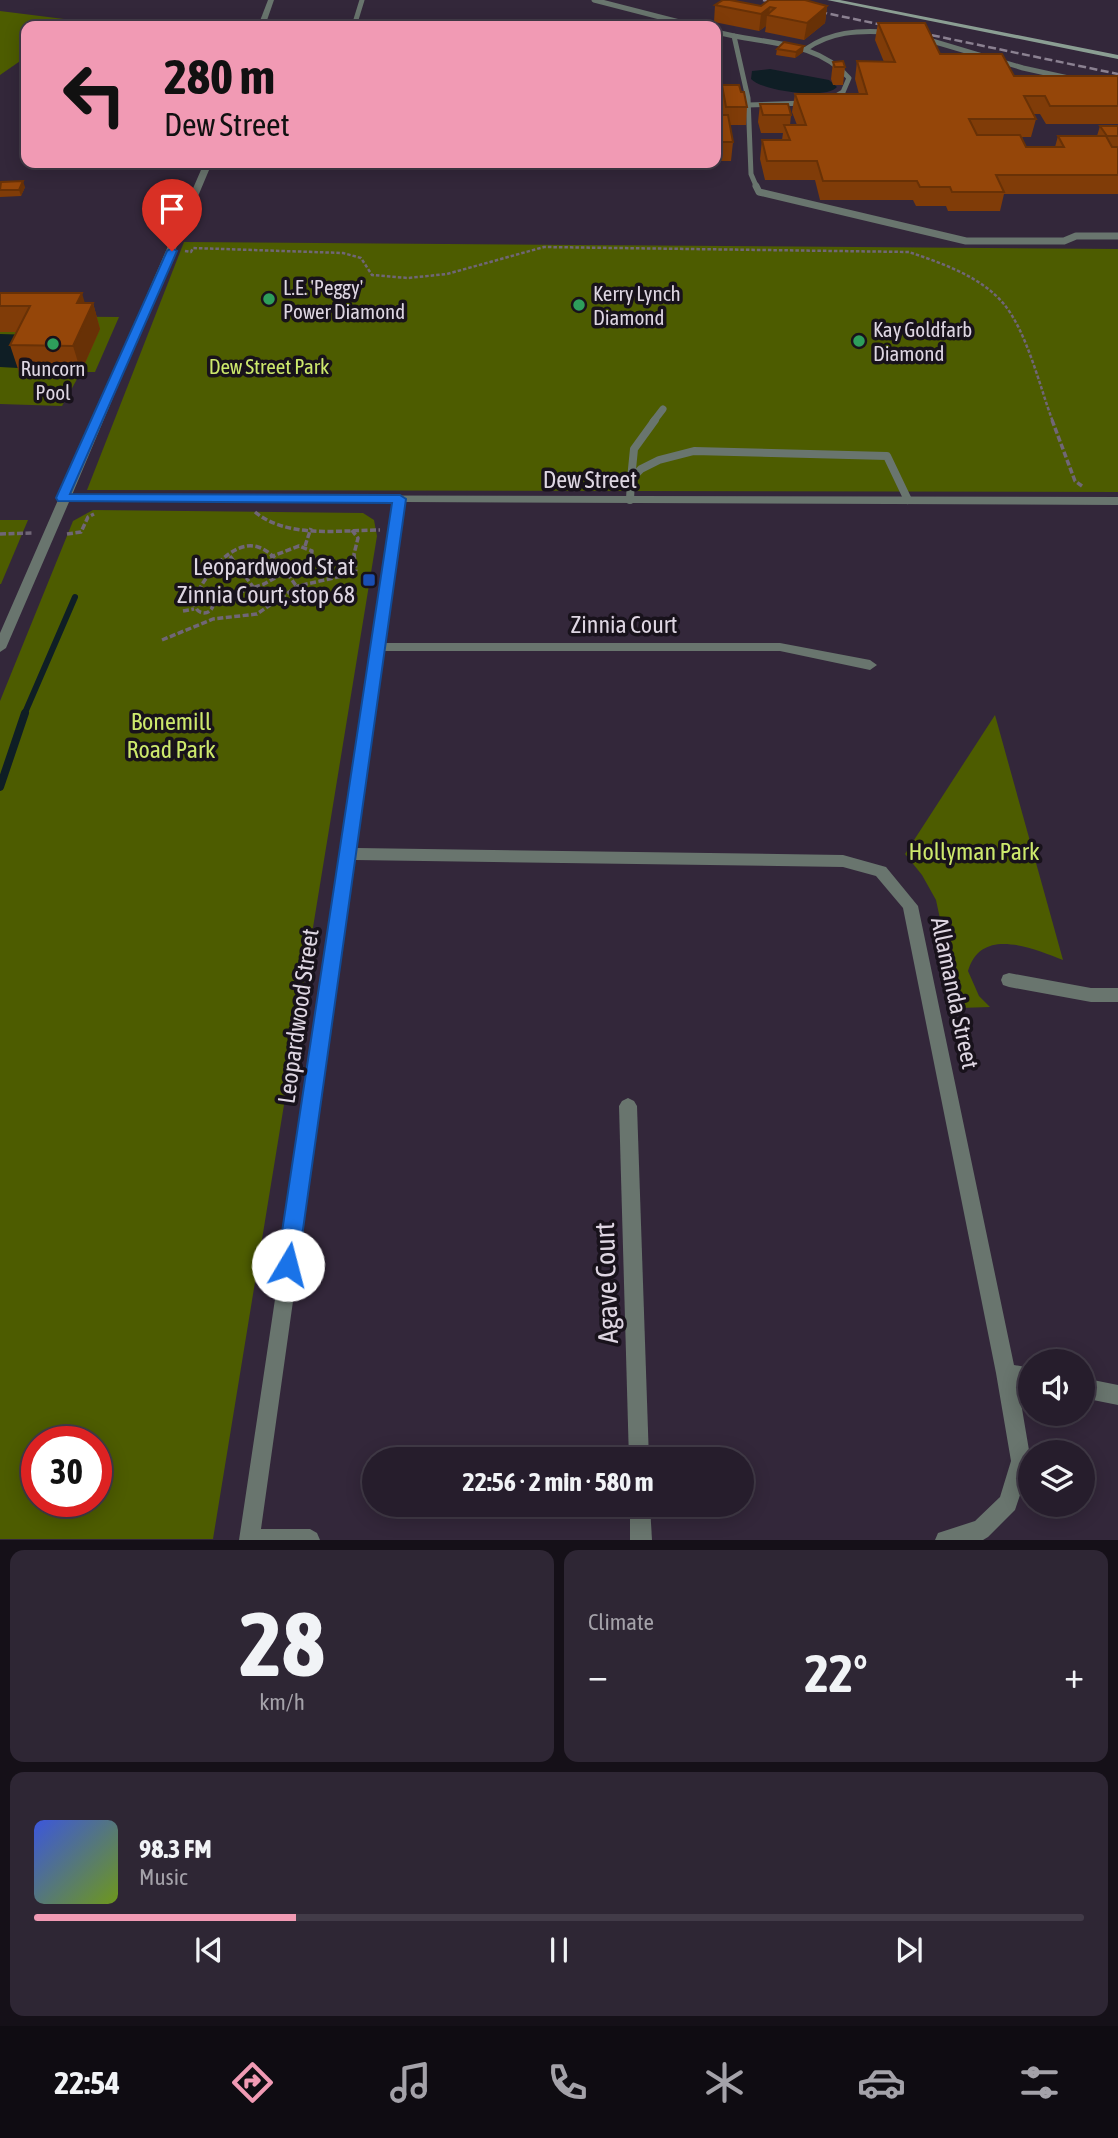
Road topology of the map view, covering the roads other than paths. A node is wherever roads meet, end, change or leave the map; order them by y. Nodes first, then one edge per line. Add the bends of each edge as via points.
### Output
1 (271, 0) edge
2 (362, 0) edge
3 (594, 0) edge
4 (830, 0) edge
5 (872, 0) edge
6 (263, 21) edge
7 (356, 21) edge
8 (676, 21) edge
9 (721, 33) edge
10 (897, 33) edge
11 (734, 36) junction
12 (918, 37) edge
13 (1118, 48) edge
14 (806, 50) junction
15 (1118, 57) edge
16 (1076, 79) edge
17 (825, 101) edge
18 (816, 103) edge
19 (748, 105) junction
20 (206, 168) edge
21 (1118, 236) edge
22 (663, 409) dead end
23 (631, 479) junction
24 (62, 498) junction
25 (400, 499) junction
26 (630, 500) junction
27 (908, 500) junction
28 (1118, 501) edge
29 (377, 647) junction
30 (0, 648) edge
31 (870, 665) dead end
32 (346, 854) junction
33 (1009, 980) dead end
34 (1118, 995) edge
35 (628, 1106) dead end
36 (1006, 1373) junction
37 (1018, 1375) edge
38 (1095, 1390) edge
39 (1118, 1395) edge
40 (639, 1447) edge
41 (640, 1517) edge
42 (248, 1539) edge
43 (310, 1539) edge
44 (641, 1539) edge
45 (945, 1539) edge

1 - 6 street
2 - 7 lane
3 - 8 lane
4 - 15 main road
5 - 13 main road
9 - 11 lane
10 - 14 lane via 870,31 827,37
11 - 14 lane
11 - 19 lane
12 - 16 lane via 1013,66
14 - 17 lane via 840,64 849,78 843,92
18 - 19 lane
19 - 21 lane via 751,174 759,191 966,241
20 - 24 street
22 - 23 lane via 634,449
23 - 26 lane
23 - 27 lane via 659,460 694,451 887,456
24 - 25 street, Dew Street
24 - 30 street
25 - 26 street, Dew Street
25 - 29 street, Leopardwood Street
26 - 27 street, Dew Street
27 - 28 street, Dew Street
29 - 31 street, Zinnia Court via 780,647
29 - 32 street, Leopardwood Street
32 - 36 street, Allamanda Street via 844,861 881,871 910,906
32 - 42 street, Leopardwood Street
33 - 34 street via 1091,995
35 - 40 street, Agave Court
36 - 37 street
36 - 45 street, Allamanda Street via 1021,1461 1008,1503 981,1530
38 - 39 street
41 - 44 street
42 - 43 street

